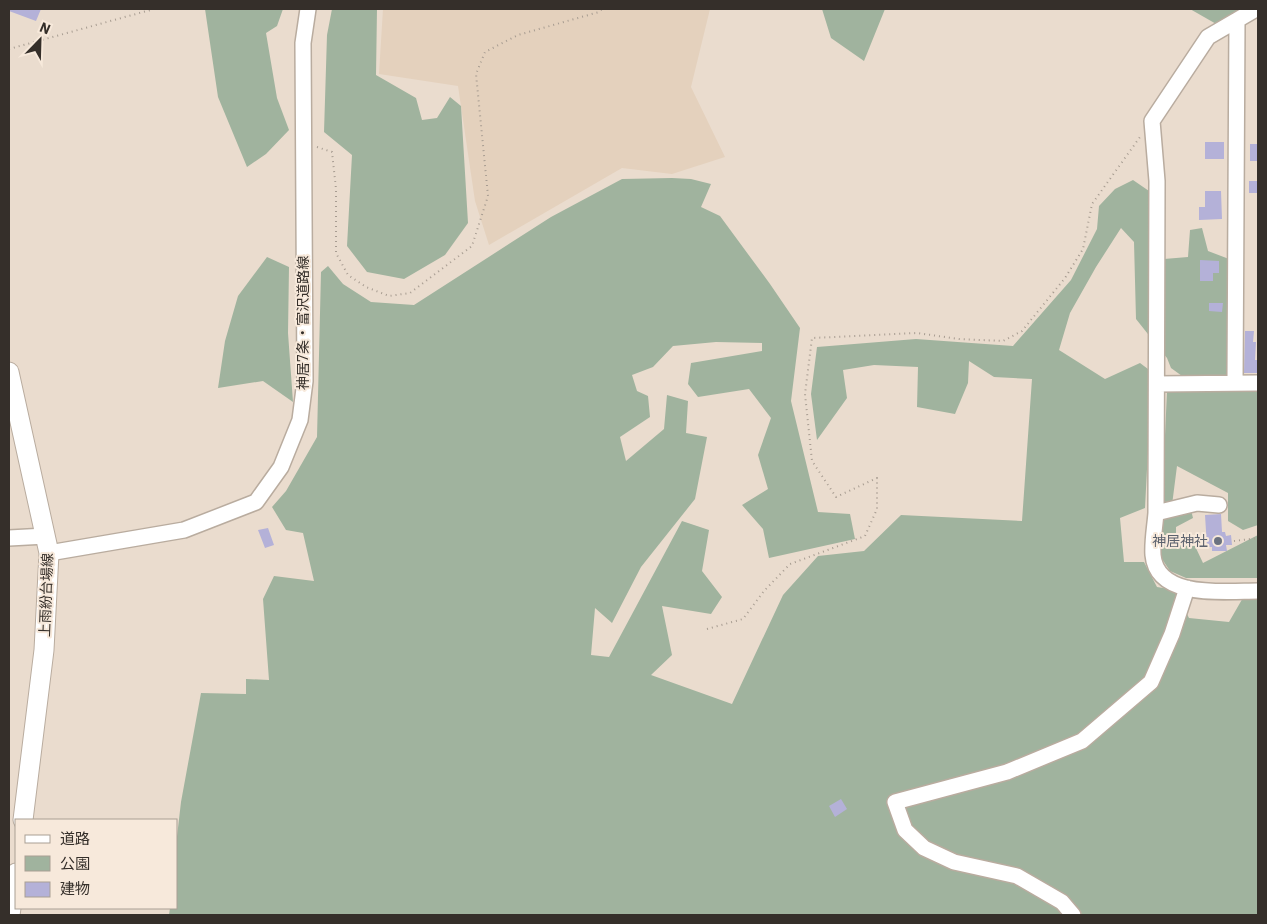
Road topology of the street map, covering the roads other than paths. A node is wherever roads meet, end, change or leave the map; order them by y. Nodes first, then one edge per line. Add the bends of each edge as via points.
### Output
1 (308, 9) edge
2 (1256, 9) edge
3 (1237, 20) junction
4 (9, 372) edge
5 (1234, 382) junction
6 (1258, 383) edge
7 (1157, 384) junction
8 (1219, 505) dead end
9 (1156, 513) junction
10 (9, 538) edge
11 (48, 545) junction
12 (1188, 588) junction
13 (1258, 591) edge
14 (23, 819) edge
15 (15, 880) edge
16 (10, 915) edge
17 (1073, 915) edge

1 - 11 street, 神居7条・富沢道路線 via 303,43 305,381 300,420 281,467 256,502 192,527 158,535
2 - 3 street
3 - 5 street
3 - 7 street via 1208,37 1152,121 1157,181
4 - 11 main road, 上雨紛台場線
5 - 6 street
5 - 7 street
7 - 9 street
8 - 9 street via 1198,503
9 - 12 street via 1153,556 1161,575
10 - 11 street, 神居7条・富沢道路線
11 - 14 main road, 上雨紛台場線 via 44,650
12 - 13 street
12 - 17 street via 1151,682 1082,740 1007,772 896,802 905,830 924,848 954,862 1017,876 1062,902
15 - 16 main road

